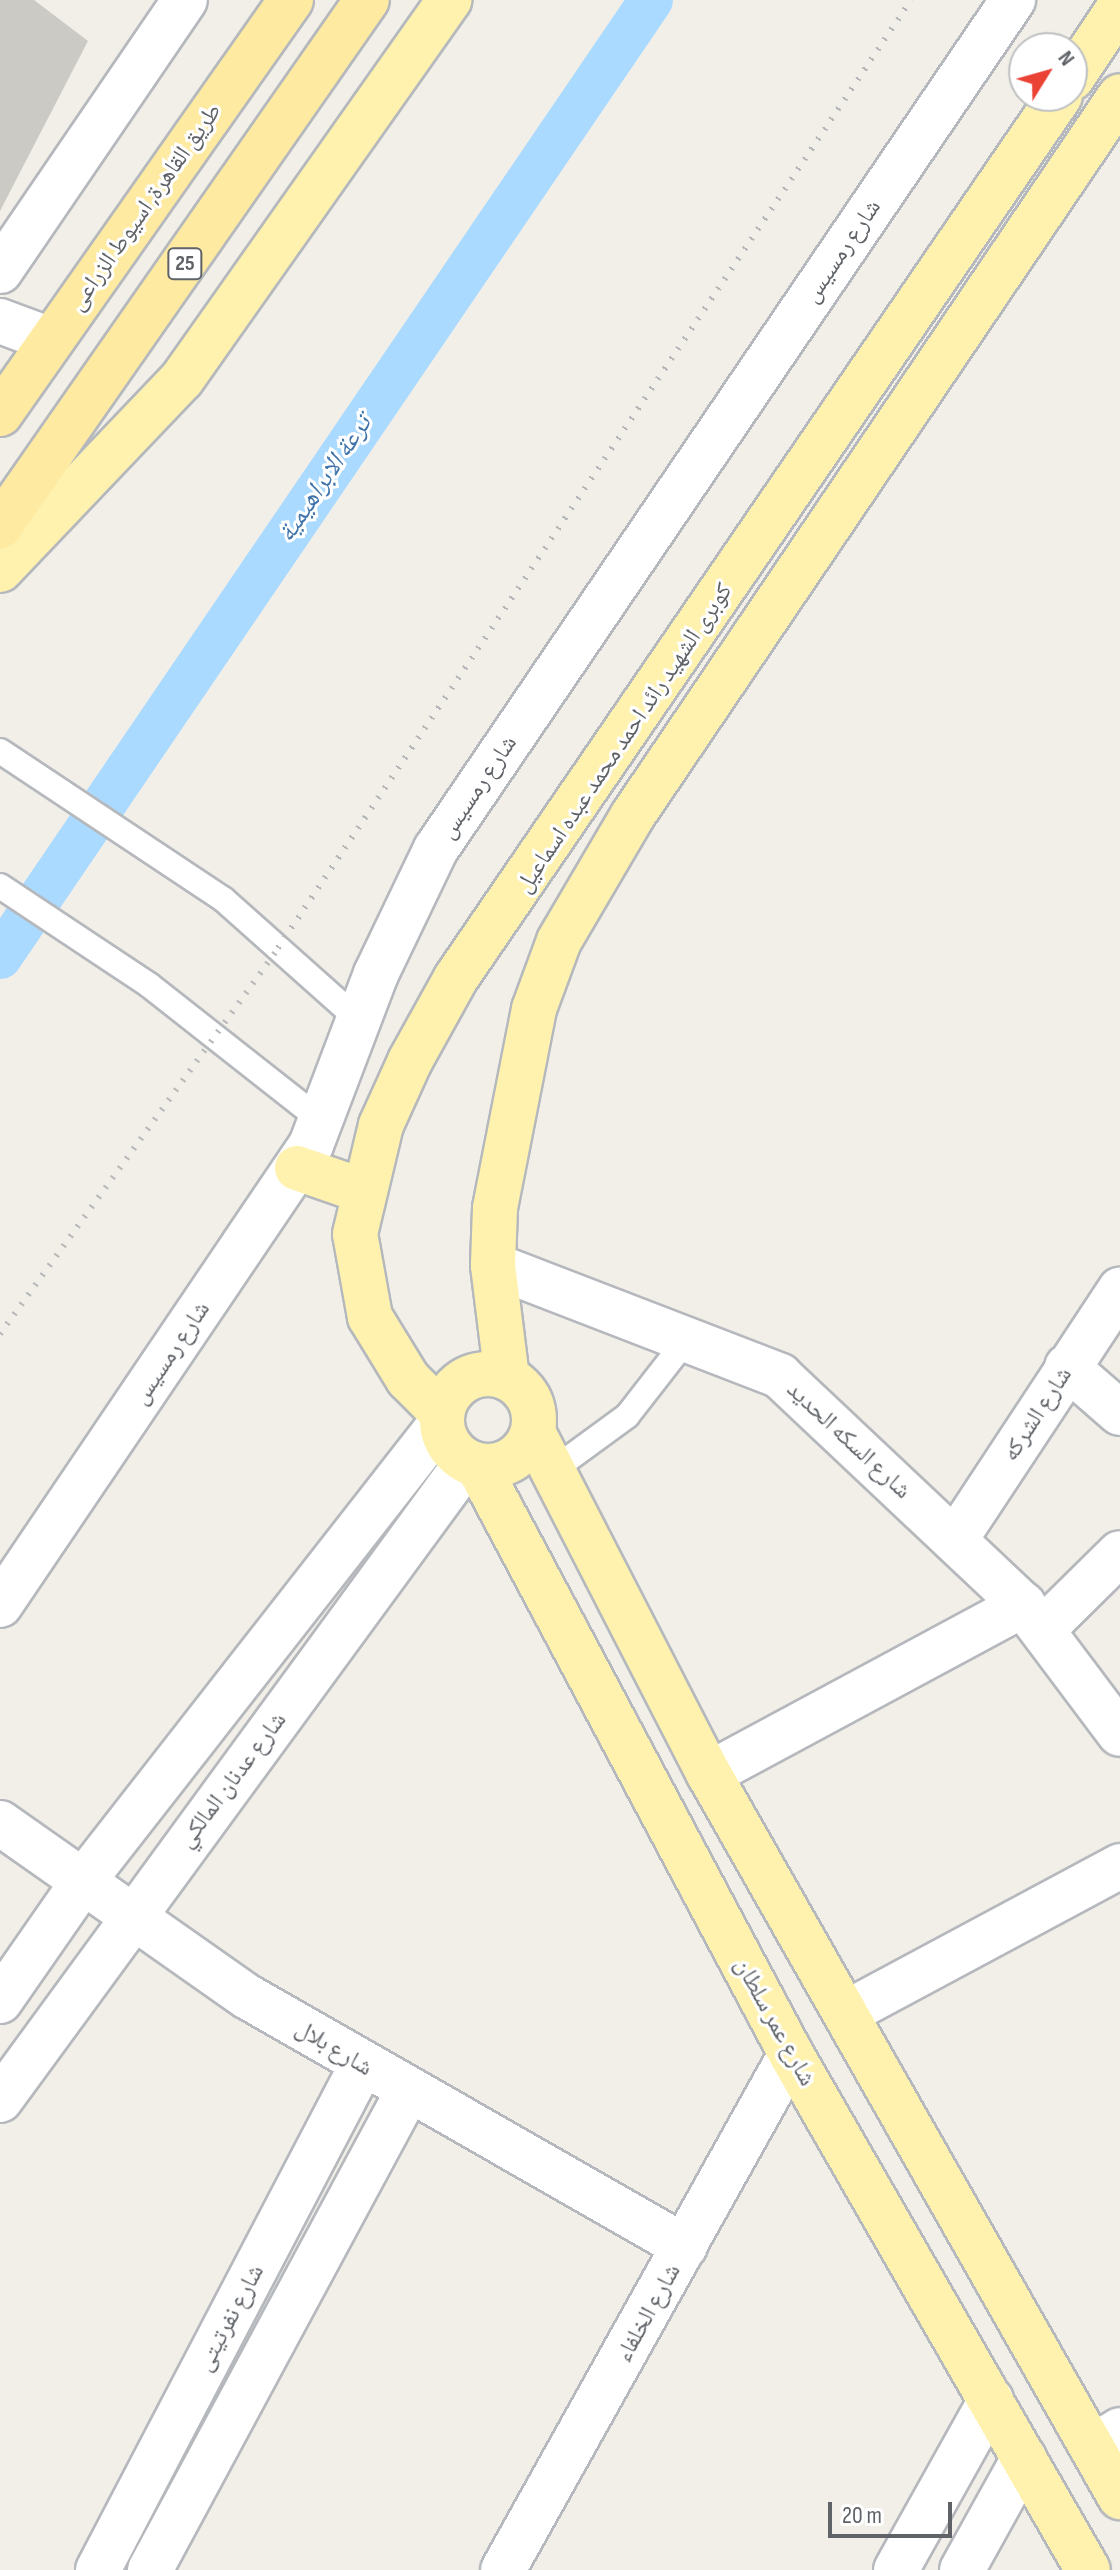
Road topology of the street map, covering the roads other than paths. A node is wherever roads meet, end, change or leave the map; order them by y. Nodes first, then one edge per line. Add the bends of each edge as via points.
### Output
1 (185, 0) edge
2 (291, 0) edge
3 (367, 0) edge
4 (449, 0) edge
5 (1013, 0) edge
6 (1120, 6) edge
7 (1088, 54) edge
8 (1120, 96) edge
9 (1049, 112) edge
10 (0, 271) edge
11 (0, 321) edge
12 (51, 340) junction
13 (0, 414) edge
14 (0, 526) edge
15 (0, 570) edge
16 (0, 751) edge
17 (0, 886) edge
18 (360, 1021) junction
19 (322, 1121) junction
20 (297, 1168) junction
21 (360, 1190) junction
22 (493, 1265) junction
23 (1120, 1290) edge
24 (687, 1339) junction
25 (1067, 1367) junction
26 (507, 1378) junction
27 (1120, 1413) edge
28 (441, 1418) junction
29 (533, 1432) junction
30 (473, 1464) junction
31 (549, 1473) junction
32 (955, 1540) junction
33 (1120, 1553) edge
34 (0, 1605) edge
35 (1033, 1617) junction
36 (1120, 1734) edge
37 (709, 1774) junction
38 (0, 1823) edge
39 (1120, 1866) edge
40 (84, 1880) junction
41 (132, 1914) junction
42 (0, 2001) edge
43 (848, 2012) junction
44 (791, 2054) junction
45 (362, 2065) junction
46 (408, 2091) junction
47 (0, 2100) edge
48 (685, 2247) junction
49 (991, 2400) junction
50 (1106, 2438) edge
51 (1024, 2458) junction
52 (943, 2486) junction
53 (1120, 2497) edge
54 (994, 2512) junction
55 (98, 2570) edge
56 (150, 2570) edge
57 (503, 2570) edge
58 (896, 2570) edge
59 (962, 2570) edge
60 (1088, 2570) edge

1 - 10 street
2 - 12 highway, طريق القاهرة, اسيوط الزراعى
3 - 14 highway, 25
4 - 15 main road via 213,339 153,412
5 - 18 street, شارع رمسيس via 436,849
6 - 7 main road
8 - 22 main road via 578,905 534,1009 495,1208
9 - 21 main road, كوبرى الشهيد رائد احمد محمد عبده اسماعيل via 456,978 381,1125
11 - 12 street
12 - 13 highway, طريق القاهرة, اسيوط الزراعى
16 - 18 lane via 223,899
17 - 19 lane via 149,985
18 - 19 street, شارع رمسيس
19 - 20 street, شارع رمسيس
20 - 21 main road
20 - 34 street, شارع رمسيس
21 - 28 main road, كوبرى الشهيد رائد احمد محمد عبده اسماعيل via 355,1234 370,1317 408,1379
22 - 24 street, شارع السكه الحديد
22 - 26 main road
23 - 25 street, شارع الشركه
24 - 31 lane via 627,1416
24 - 32 street, شارع السكه الحديد via 780,1376
25 - 27 street
25 - 32 street, شارع الشركه
26 - 28 main road via 466,1379
26 - 29 main road via 530,1400
28 - 30 main road
28 - 40 street
29 - 30 main road via 512,1460
29 - 31 main road
30 - 41 street, شارع عدنان المالكي
30 - 44 main road, شارع عمر سلطان
31 - 37 main road
32 - 35 street, شارع السكه الحديد
33 - 35 street
35 - 36 street, شارع السكه الحديد
35 - 37 street
37 - 43 main road
38 - 40 street, شارع بلال
39 - 43 street
40 - 41 street, شارع بلال
40 - 42 street
41 - 45 street, شارع بلال
41 - 47 street, شارع عدنان المالكي
43 - 50 main road
44 - 48 street, شارع الخلفاء
44 - 49 main road, شارع عمر سلطان
45 - 46 street, شارع بلال
45 - 55 street, شارع نفرتيتى
46 - 48 street, شارع بلال
46 - 56 street, شارع نفرتيتى
48 - 57 street, شارع الخلفاء
49 - 51 main road, شارع عمر سلطان
49 - 52 street
50 - 53 main road
51 - 54 street
51 - 60 main road, شارع عمر سلطان
52 - 54 street via 978,2484
52 - 58 street
54 - 59 street

